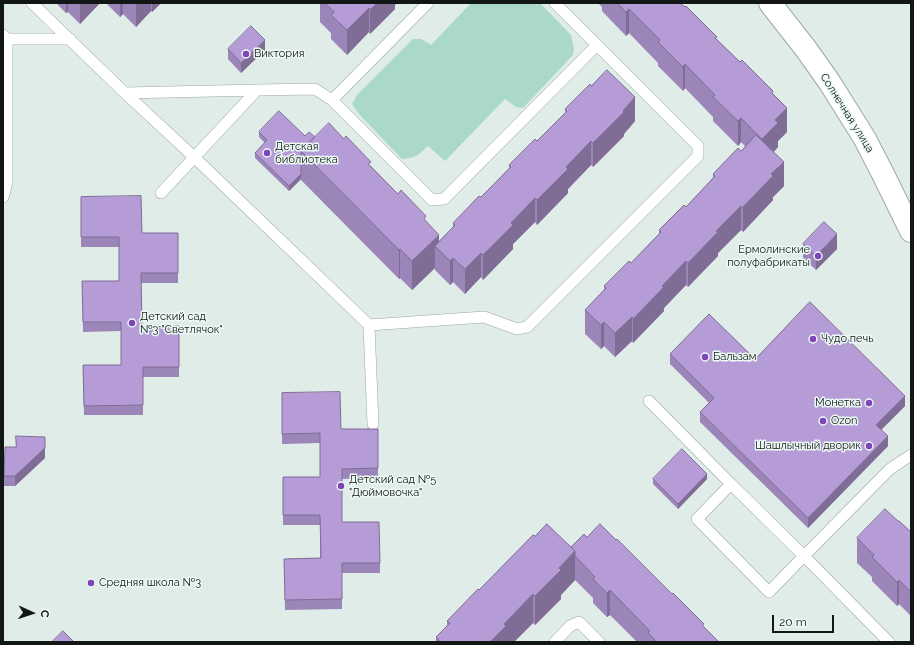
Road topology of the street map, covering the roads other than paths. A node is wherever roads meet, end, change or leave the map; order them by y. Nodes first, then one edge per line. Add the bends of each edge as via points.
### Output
1 (32, 3) edge
2 (428, 3) edge
3 (555, 3) edge
4 (774, 4) edge
5 (5, 37) edge
6 (70, 39) junction
7 (597, 45) junction
8 (257, 90) junction
9 (126, 93) junction
10 (332, 100) junction
11 (194, 157) junction
12 (161, 193) dead end
13 (3, 197) edge
14 (911, 231) edge
15 (369, 325) junction
16 (649, 401) dead end
17 (373, 424) dead end
18 (911, 455) edge
19 (732, 484) junction
20 (804, 556) junction
21 (554, 642) edge
22 (599, 642) edge
23 (889, 642) edge

1 - 6 lane
2 - 10 lane
3 - 7 lane
4 - 14 street, Солнечная улица via 830,83 865,139
5 - 6 lane
5 - 13 lane via 7,181
6 - 9 lane
7 - 10 lane via 444,199 432,200
7 - 15 lane via 698,146 698,156 527,327 517,329 484,317
8 - 9 lane
8 - 10 lane via 315,89
8 - 11 lane
9 - 11 lane
11 - 12 lane
11 - 15 lane
15 - 17 lane
16 - 19 lane
18 - 20 lane via 890,469
19 - 20 lane
19 - 20 lane via 697,519 769,592
20 - 23 lane
21 - 22 lane via 570,626 579,622

